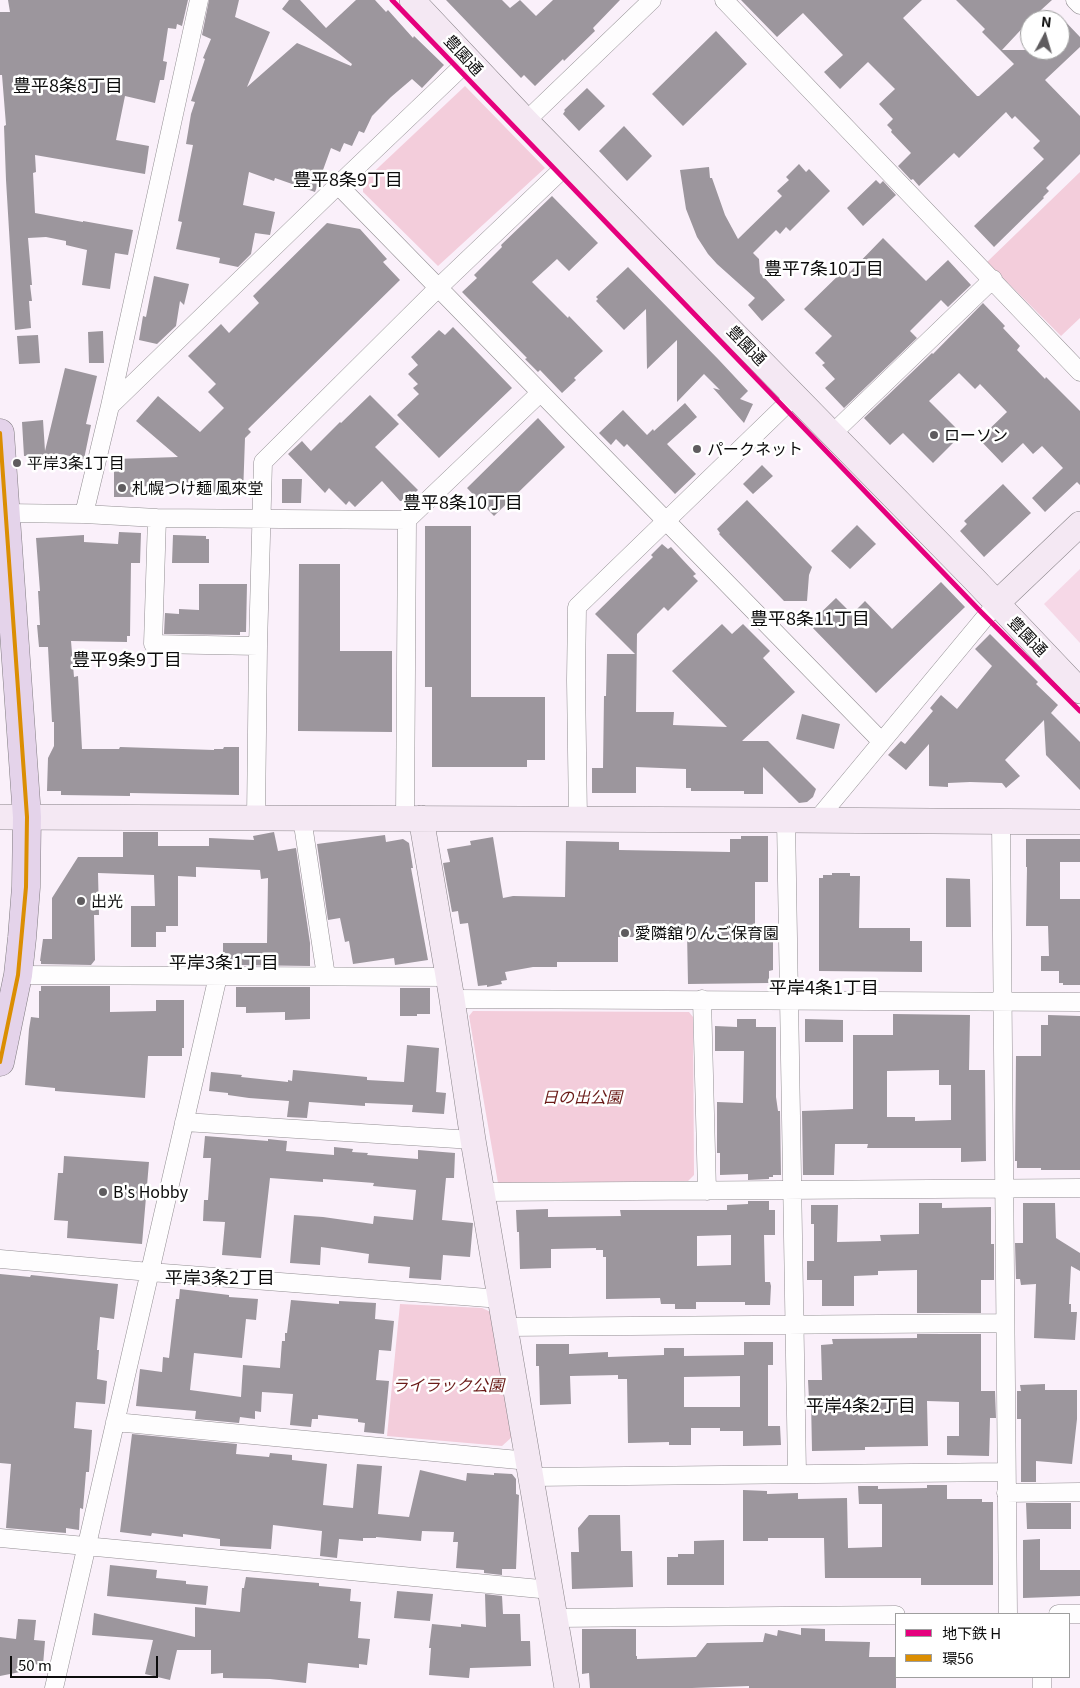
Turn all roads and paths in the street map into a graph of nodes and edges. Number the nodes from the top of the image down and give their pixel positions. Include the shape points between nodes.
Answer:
1 (199, 0) edge
2 (412, 0) edge
3 (652, 0) edge
4 (724, 0) edge
5 (1075, 0) edge
6 (1080, 5) edge
7 (469, 60) junction
8 (526, 121) junction
9 (569, 163) junction
10 (338, 185) junction
11 (993, 279) junction
12 (438, 288) junction
13 (1080, 372) edge
14 (540, 393) junction
15 (796, 395) junction
16 (110, 406) junction
17 (0, 433) edge
18 (833, 433) junction
19 (5, 513) junction
20 (84, 514) junction
21 (157, 518) junction
22 (261, 518) junction
23 (407, 520) junction
24 (667, 522) junction
25 (1080, 524) edge
26 (997, 603) junction
27 (6, 620) edge
28 (258, 646) junction
29 (1080, 691) edge
30 (881, 741) junction
31 (13, 817) edge
32 (256, 817) junction
33 (302, 818) junction
34 (413, 818) junction
35 (578, 819) junction
36 (786, 820) junction
37 (816, 821) junction
38 (1001, 822) junction
39 (1080, 822) edge
40 (18, 975) junction
41 (218, 976) junction
42 (326, 976) junction
43 (450, 988) junction
44 (702, 1000) junction
45 (789, 1001) junction
46 (1003, 1001) junction
47 (1080, 1002) edge
48 (1, 1054) edge
49 (184, 1122) junction
50 (473, 1140) junction
51 (1080, 1188) edge
52 (1005, 1189) junction
53 (792, 1190) junction
54 (707, 1191) junction
55 (483, 1192) junction
56 (0, 1259) edge
57 (150, 1272) junction
58 (501, 1299) junction
59 (1004, 1322) junction
60 (794, 1325) junction
61 (506, 1327) junction
62 (115, 1422) junction
63 (530, 1469) junction
64 (1006, 1472) junction
65 (797, 1473) junction
66 (1080, 1492) edge
67 (1006, 1493) junction
68 (0, 1538) edge
69 (86, 1547) junction
70 (550, 1590) junction
71 (1008, 1613) edge
72 (895, 1615) edge
73 (556, 1618) junction
74 (54, 1688) edge
75 (567, 1688) edge

1 - 16 street
2 - 7 street, 豊園通
3 - 8 street
4 - 11 street
5 - 6 street
7 - 8 street, 豊園通
7 - 10 street
8 - 9 street, 豊園通
9 - 12 street
9 - 15 street, 豊園通
10 - 12 street
10 - 16 street
11 - 13 street
11 - 18 street
12 - 14 street
12 - 22 street via 263,462
14 - 23 street
14 - 24 street
15 - 18 street, 豊園通
15 - 24 street
16 - 20 street
17 - 19 highway
18 - 26 street, 豊園通
19 - 20 street
19 - 27 highway
20 - 21 street
21 - 22 street
21 - 28 street via 153,644
22 - 23 street
22 - 28 street
23 - 34 street
24 - 30 street
24 - 35 street via 577,608
25 - 26 street
26 - 29 street, 豊園通
26 - 30 street
27 - 31 highway
28 - 32 street
30 - 37 street
31 - 32 street
31 - 40 highway via 26,887
32 - 33 street
33 - 34 street
33 - 42 street
34 - 35 street
34 - 43 street
35 - 36 street
36 - 37 street
36 - 45 street
37 - 38 street
38 - 39 street
38 - 46 street
40 - 41 street
40 - 48 highway
41 - 42 street
41 - 49 street
42 - 43 street
43 - 44 street
43 - 50 street
44 - 45 street
44 - 54 street
45 - 46 street
45 - 53 street
46 - 47 street
46 - 52 street
49 - 50 street
49 - 57 street
50 - 55 street
51 - 52 street
52 - 53 street
52 - 59 street
53 - 54 street
53 - 60 street
54 - 55 street
55 - 58 street
56 - 57 street
57 - 58 street
57 - 62 street
58 - 61 street
59 - 60 street
59 - 64 street
60 - 61 street
60 - 65 street
61 - 63 street
62 - 63 street
62 - 69 street
63 - 65 street
63 - 70 street
64 - 65 street
64 - 67 street
66 - 67 street
67 - 71 street
68 - 69 street
69 - 70 street
69 - 74 street
70 - 73 street
72 - 73 street
73 - 75 street

